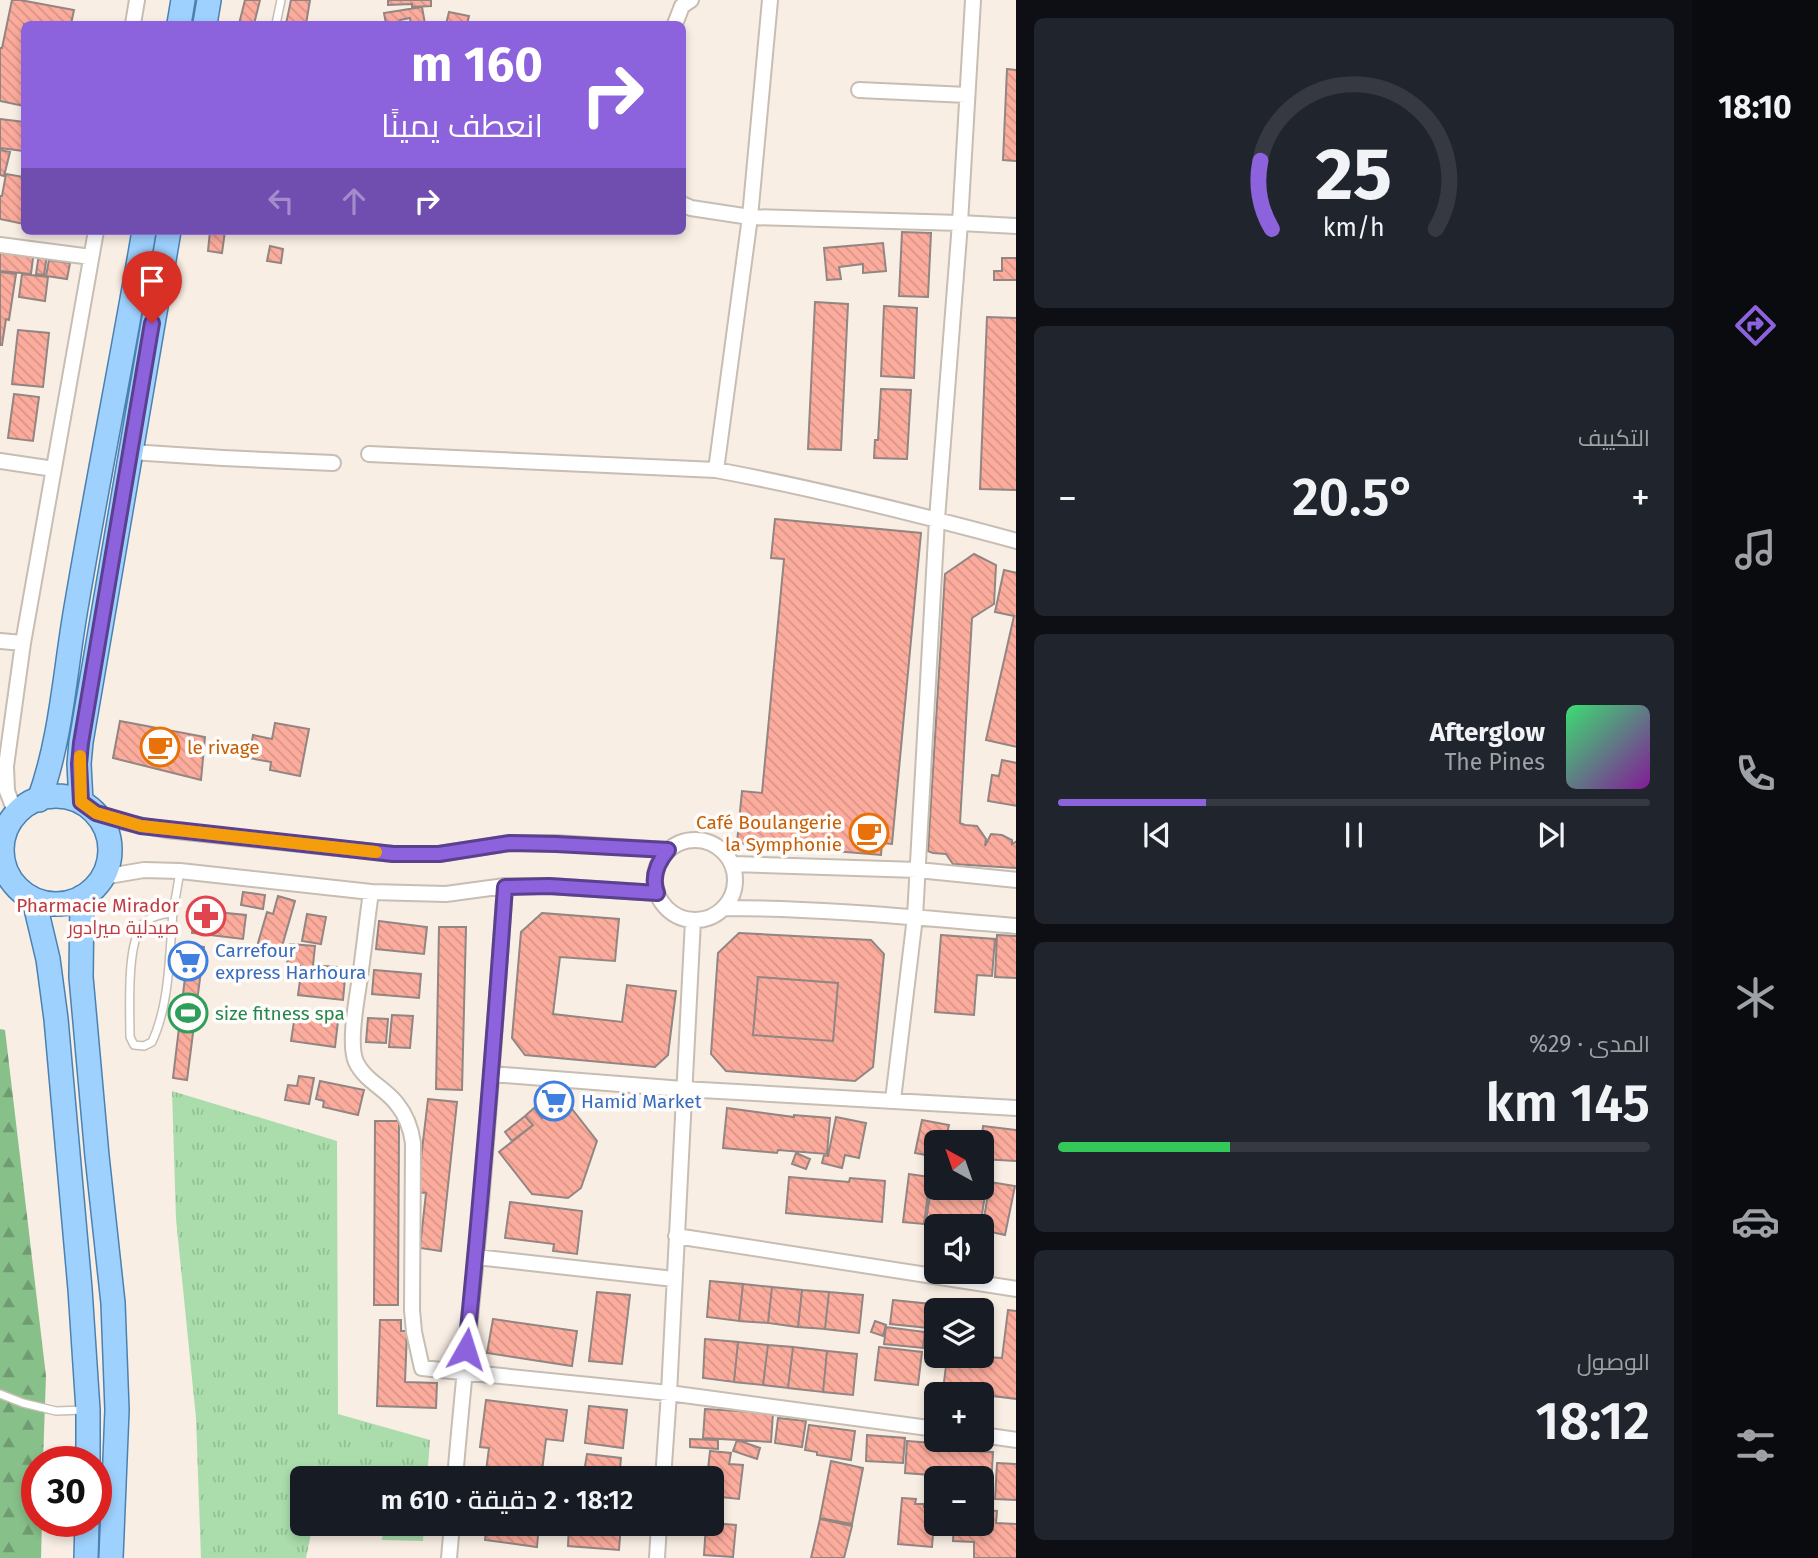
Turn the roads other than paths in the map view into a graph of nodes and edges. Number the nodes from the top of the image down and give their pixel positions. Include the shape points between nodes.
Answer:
1 (138, 0) edge
2 (183, 0) edge
3 (209, 0) edge
4 (281, 0) edge
5 (691, 0) edge
6 (770, 0) edge
7 (973, 0) edge
8 (134, 21) edge
9 (180, 21) edge
10 (206, 21) edge
11 (277, 21) edge
12 (676, 21) edge
13 (859, 90) dead end
14 (967, 95) junction
15 (686, 206) edge
16 (750, 217) junction
17 (960, 223) junction
18 (1016, 226) edge
19 (95, 235) edge
20 (143, 235) edge
21 (168, 235) edge
22 (0, 244) edge
23 (91, 257) junction
24 (131, 452) junction
25 (369, 454) dead end
26 (0, 461) edge
27 (332, 463) dead end
28 (54, 469) junction
29 (716, 470) junction
30 (937, 519) junction
31 (1016, 541) edge
32 (0, 641) edge
33 (23, 643) junction
34 (38, 800) junction
35 (88, 808) junction
36 (8, 823) edge
37 (668, 850) junction
38 (732, 864) junction
39 (918, 870) junction
40 (180, 871) junction
41 (103, 877) junction
42 (5, 878) edge
43 (1016, 880) edge
44 (505, 887) junction
45 (371, 892) junction
46 (657, 893) junction
47 (82, 897) junction
48 (34, 900) junction
49 (723, 908) junction
50 (173, 913) junction
51 (915, 917) junction
52 (693, 920) junction
53 (1016, 926) edge
54 (492, 1074) junction
55 (684, 1088) junction
56 (892, 1100) junction
57 (1016, 1108) edge
58 (676, 1236) junction
59 (476, 1257) junction
60 (674, 1279) junction
61 (1016, 1289) edge
62 (463, 1372) junction
63 (668, 1393) junction
64 (0, 1394) edge
65 (88, 1410) junction
66 (924, 1427) edge
67 (994, 1437) edge
68 (1016, 1440) edge
69 (88, 1446) edge
70 (456, 1466) edge
71 (664, 1466) edge
72 (451, 1536) edge
73 (658, 1536) edge
74 (87, 1537) edge
75 (86, 1558) edge
76 (111, 1558) edge
77 (449, 1558) edge
78 (657, 1558) edge

1 - 8 street
2 - 9 main road
3 - 10 main road
4 - 11 lane
5 - 12 street via 682,6
6 - 16 street
7 - 14 street
13 - 14 street
14 - 17 street
15 - 16 street
16 - 17 street
16 - 29 street
17 - 18 street
17 - 30 street
19 - 23 street
20 - 34 main road via 55,746
21 - 24 main road
22 - 23 street
23 - 28 street
24 - 27 street
24 - 35 main road via 81,743 79,774
25 - 29 street
26 - 28 street
28 - 33 street
29 - 30 street
30 - 31 street
30 - 39 street
32 - 33 street
33 - 36 street via 6,766
34 - 35 main road via 67,797
34 - 36 main road
35 - 37 street via 118,821 166,830 393,854 439,854 510,843
35 - 41 main road via 104,824 108,837 110,851
36 - 42 main road via 2,853
37 - 38 street via 678,843 704,840 725,853
37 - 46 street via 655,874
38 - 39 street
38 - 49 street via 732,895
39 - 43 street
39 - 51 street
40 - 41 street via 144,870
40 - 45 street
40 - 50 lane
41 - 47 main road
42 - 48 main road
44 - 45 street via 446,894
44 - 46 street
44 - 54 street
45 - 62 street via 355,1014 355,1060 374,1085 397,1102 410,1125 412,1310 422,1368
46 - 52 street via 668,911
47 - 48 main road via 59,904
47 - 76 main road via 81,977 113,1303 117,1409
48 - 65 main road via 56,1019
49 - 51 street
49 - 52 street via 710,918
50 - 50 lane via 150,918 134,939 130,1037 134,1045 152,1042 158,1030
51 - 53 street
51 - 56 street
52 - 55 street
54 - 55 street
54 - 59 street
55 - 56 street
55 - 58 street
56 - 57 street
58 - 60 street
58 - 61 street
59 - 60 street
59 - 62 street
60 - 63 street
62 - 63 street
62 - 70 street
63 - 66 street
63 - 71 street
64 - 65 lane via 57,1411
65 - 69 main road
67 - 68 street
72 - 77 street
73 - 78 street
74 - 75 main road

